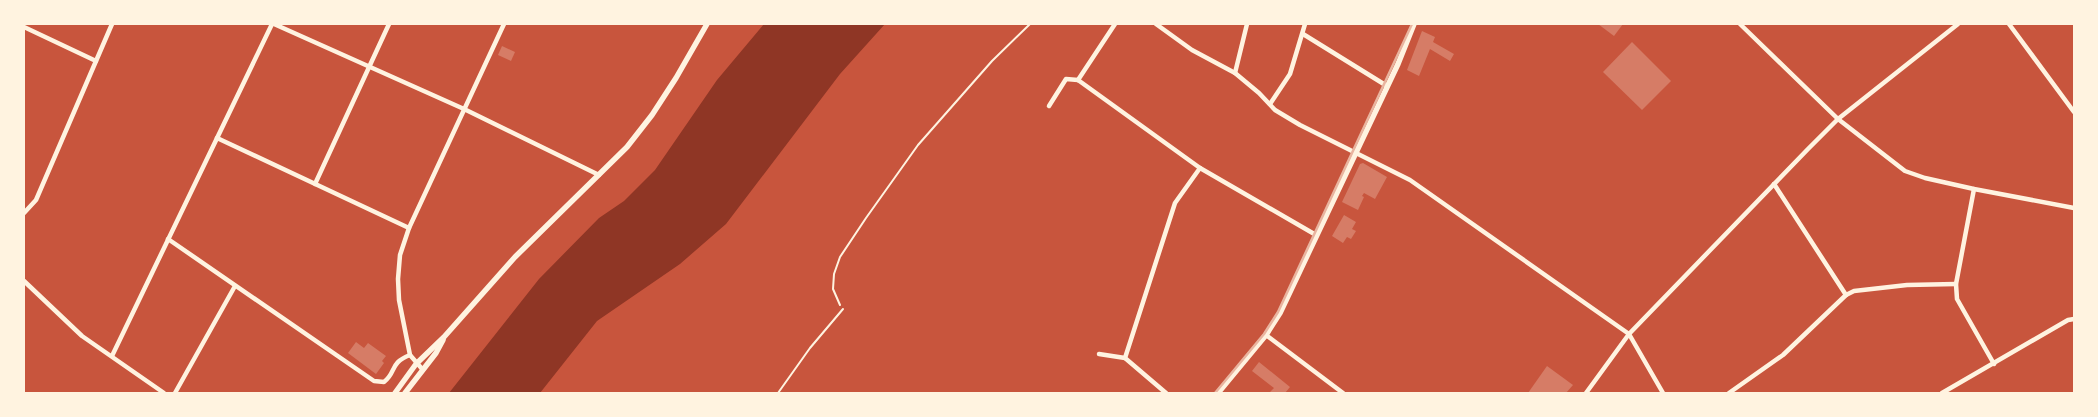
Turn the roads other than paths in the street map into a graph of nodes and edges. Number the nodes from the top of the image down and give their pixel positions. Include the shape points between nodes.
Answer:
1 (112, 24) edge
2 (273, 24) edge
3 (389, 24) edge
4 (504, 24) edge
5 (708, 24) edge
6 (1115, 24) edge
7 (1156, 24) edge
8 (1247, 24) edge
9 (1305, 24) edge
10 (1414, 24) edge
11 (1740, 24) edge
12 (1958, 24) edge
13 (2009, 24) edge
14 (24, 27) edge
15 (1303, 34) junction
16 (96, 61) junction
17 (369, 67) junction
18 (1235, 73) junction
19 (1078, 80) junction
20 (1387, 86) junction
21 (1270, 104) junction
22 (1049, 106) dead end
23 (464, 109) junction
24 (2074, 112) edge
25 (1838, 119) junction
26 (217, 138) junction
27 (1356, 152) junction
28 (1200, 168) junction
29 (599, 175) junction
30 (315, 184) junction
31 (1774, 184) junction
32 (1974, 189) junction
33 (2074, 208) edge
34 (24, 213) edge
35 (409, 228) junction
36 (1316, 235) junction
37 (168, 239) junction
38 (24, 281) edge
39 (1956, 284) junction
40 (235, 286) junction
41 (1846, 295) junction
42 (843, 309) road end
43 (2074, 319) edge
44 (1629, 334) junction
45 (1266, 335) junction
46 (444, 338) junction
47 (1099, 354) dead end
48 (410, 355) junction
49 (112, 356) junction
50 (1125, 358) junction
51 (416, 364) junction
52 (1994, 364) junction
53 (423, 370) junction
54 (164, 393) edge
55 (175, 393) edge
56 (395, 393) edge
57 (405, 393) edge
58 (778, 393) edge
59 (1166, 393) edge
60 (1218, 393) edge
61 (1344, 393) edge
62 (1586, 393) edge
63 (1663, 393) edge
64 (1729, 393) edge
65 (1942, 393) edge

1 - 16 street
2 - 17 street
2 - 26 street
3 - 17 street
4 - 23 street
5 - 29 main road via 652,115
6 - 19 street
7 - 18 street via 1192,50
8 - 18 street
9 - 15 street
10 - 20 main road
11 - 25 street
12 - 25 street
13 - 24 street
14 - 16 street
15 - 20 street
15 - 21 street via 1290,74
16 - 34 street via 36,200
17 - 23 street
17 - 30 street
18 - 21 street
19 - 22 street via 1066,79
19 - 28 street
20 - 27 main road
21 - 27 street via 1300,125
23 - 29 street
23 - 35 street
25 - 31 street
25 - 32 street via 1905,171
26 - 30 street
26 - 37 street
27 - 36 main road
27 - 44 street via 1410,180
28 - 36 street
28 - 50 street via 1175,203
29 - 46 main road via 515,257
30 - 35 street
31 - 41 street
31 - 44 street
32 - 33 street
32 - 39 street
35 - 48 street via 400,255 398,279
36 - 45 main road via 1280,313
37 - 40 street
37 - 49 street
38 - 49 street via 71,328
39 - 41 street via 1907,285 1854,291
39 - 52 street via 1957,299
40 - 48 street via 374,381 384,382 394,364
40 - 55 street
41 - 64 street via 1783,355
42 - 58 lane
43 - 52 street
44 - 62 street
44 - 63 street
45 - 60 main road
45 - 61 street
46 - 51 main road
46 - 53 main road
47 - 50 street
48 - 51 street
49 - 54 street
50 - 59 street
51 - 53 street
51 - 56 main road
52 - 65 street
53 - 57 main road

